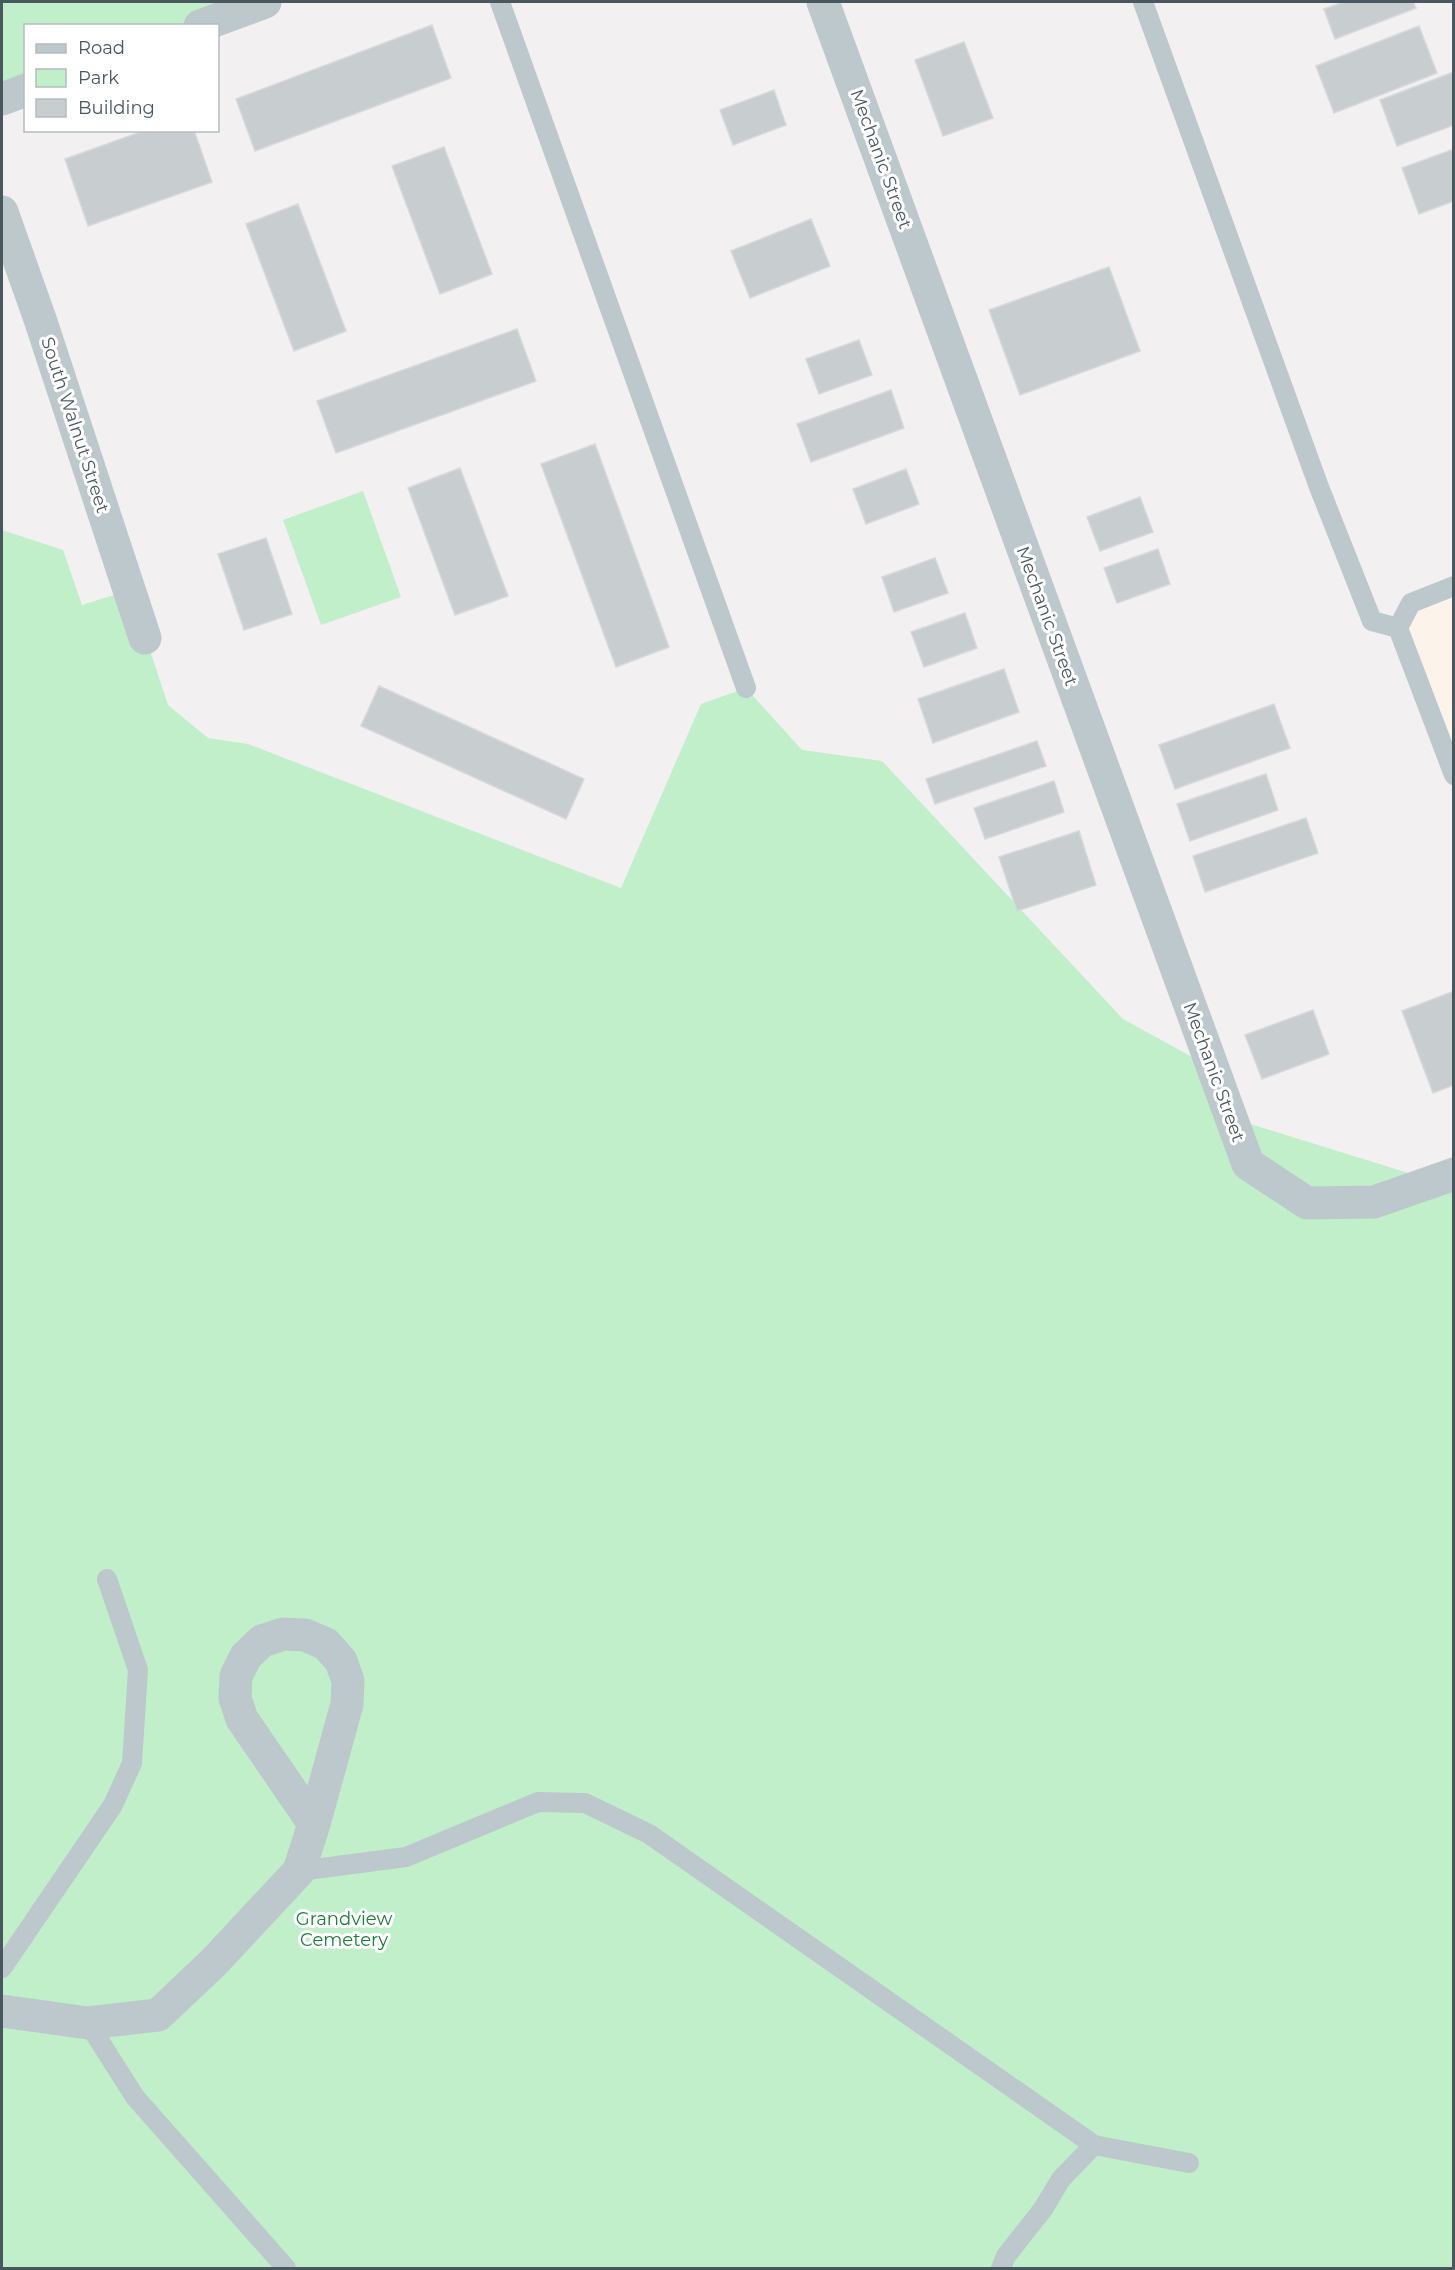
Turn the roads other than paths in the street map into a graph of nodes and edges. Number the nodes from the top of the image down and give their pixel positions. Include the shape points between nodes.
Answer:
1 (265, 2) edge
2 (500, 2) edge
3 (823, 2) edge
4 (1143, 2) edge
5 (205, 24) edge
6 (24, 91) edge
7 (2, 99) edge
8 (2, 213) edge
9 (1454, 586) edge
10 (1398, 628) junction
11 (145, 638) dead end
12 (746, 688) dead end
13 (1454, 775) edge
14 (1454, 1174) edge
15 (107, 1579) dead end
16 (314, 1824) junction
17 (299, 1871) junction
18 (2, 1968) edge
19 (2, 2011) edge
20 (88, 2023) junction
21 (1094, 2145) junction
22 (1189, 2163) dead end
23 (286, 2268) edge
24 (1001, 2268) edge

1 - 5 street
2 - 12 lane
3 - 14 street, Mechanic Street via 1248,1164 1306,1203 1374,1202
4 - 10 lane via 1319,487 1372,621
6 - 7 street
8 - 11 street, South Walnut Street
9 - 10 lane via 1411,603
10 - 13 lane
15 - 18 lane via 138,1670 132,1763 113,1805
16 - 16 street via 347,1704 348,1682 341,1661 326,1644 305,1635 283,1634 262,1641 246,1656 236,1676 235,1698 242,1719
16 - 17 street
17 - 20 street via 158,2015
17 - 21 lane via 406,1857 538,1802 585,1803 649,1834
19 - 20 street
20 - 23 lane via 135,2097
21 - 22 lane
21 - 24 lane via 1061,2179

